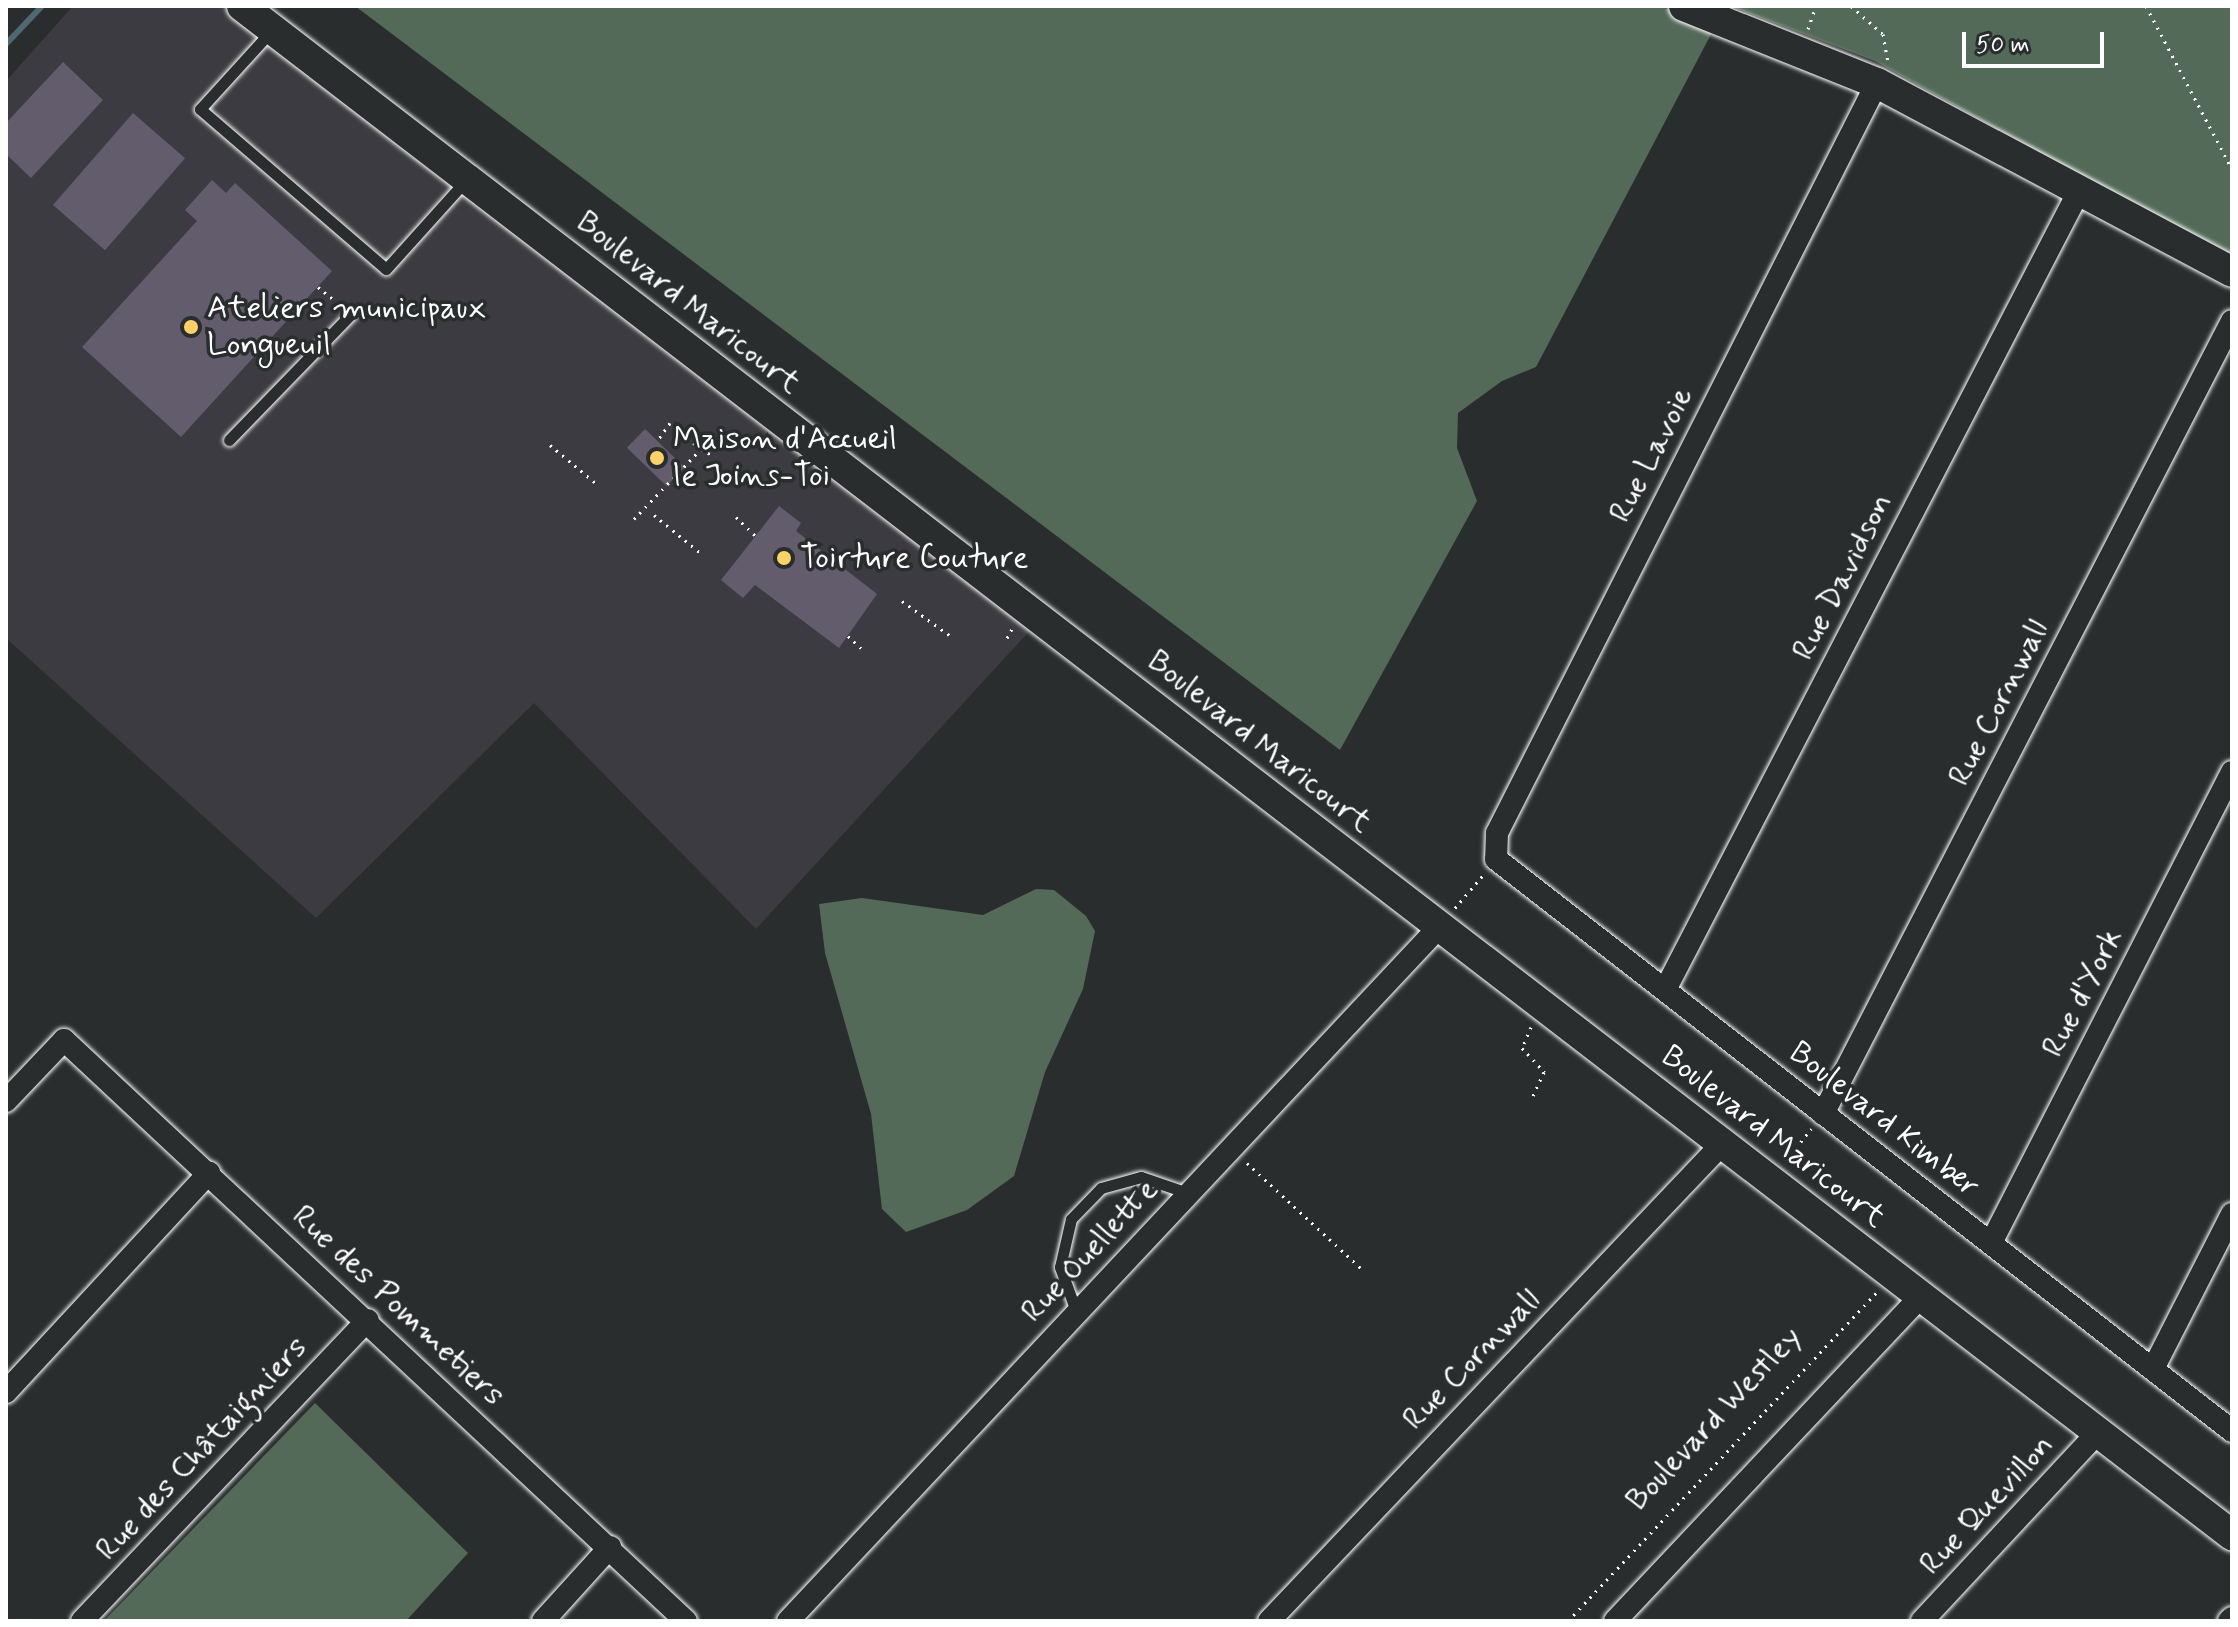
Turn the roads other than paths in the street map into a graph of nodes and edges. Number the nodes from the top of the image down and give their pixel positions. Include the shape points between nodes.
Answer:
1 (242, 6) edge
2 (1684, 6) edge
3 (272, 29) junction
4 (1877, 83) junction
5 (467, 179) junction
6 (2078, 193) junction
7 (2232, 272) edge
8 (351, 314) road end
9 (2232, 321) edge
10 (229, 440) dead end
11 (2232, 772) edge
12 (1492, 865) joint
13 (1440, 926) junction
14 (1665, 990) junction
15 (6, 1101) edge
16 (1819, 1120) junction
17 (1723, 1143) junction
18 (209, 1173) junction
19 (1188, 1193) junction
20 (2232, 1214) edge
21 (1991, 1243) junction
22 (1921, 1296) junction
23 (1076, 1311) junction
24 (368, 1320) junction
25 (2153, 1369) junction
26 (6, 1392) edge
27 (2232, 1431) edge
28 (2098, 1432) junction
29 (2232, 1535) edge
30 (610, 1547) junction
31 (82, 1621) edge
32 (543, 1621) edge
33 (686, 1621) edge
34 (788, 1621) edge
35 (1269, 1621) edge
36 (1615, 1621) edge
37 (1922, 1621) edge

1 - 3 street, Boulevard Maricourt
2 - 4 street
3 - 5 street, Boulevard Maricourt
3 - 5 lane via 200,109 386,269
4 - 6 street
4 - 12 street, Rue Lavoie via 1497,833
5 - 13 street, Boulevard Maricourt
6 - 7 street
6 - 14 street, Rue Davidson
8 - 10 lane
9 - 16 street, Rue Cornwall
11 - 21 street, Rue d'York
12 - 14 street, Boulevard Kimber
13 - 17 street, Boulevard Maricourt
13 - 19 street, Rue Ouellette
14 - 16 street, Boulevard Kimber
15 - 18 street, Rue des Pommetiers via 64,1040
16 - 21 street, Boulevard Kimber
17 - 22 street, Boulevard Maricourt
17 - 35 street, Rue Cornwall
18 - 24 street, Rue des Pommetiers
18 - 26 street
19 - 23 street, Rue Ouellette
19 - 23 lane via 1141,1177 1101,1188 1071,1219 1060,1267
20 - 25 street
21 - 25 street, Boulevard Kimber
22 - 28 street, Boulevard Maricourt
22 - 36 street, Boulevard Westley
23 - 34 street, Rue Ouellette
24 - 30 street, Rue des Pommetiers
24 - 31 street, Rue des Châtaigniers
25 - 27 street, Boulevard Kimber
28 - 29 street, Boulevard Maricourt
28 - 37 street, Rue Quevillon
30 - 32 street
30 - 33 street, Rue des Pommetiers

